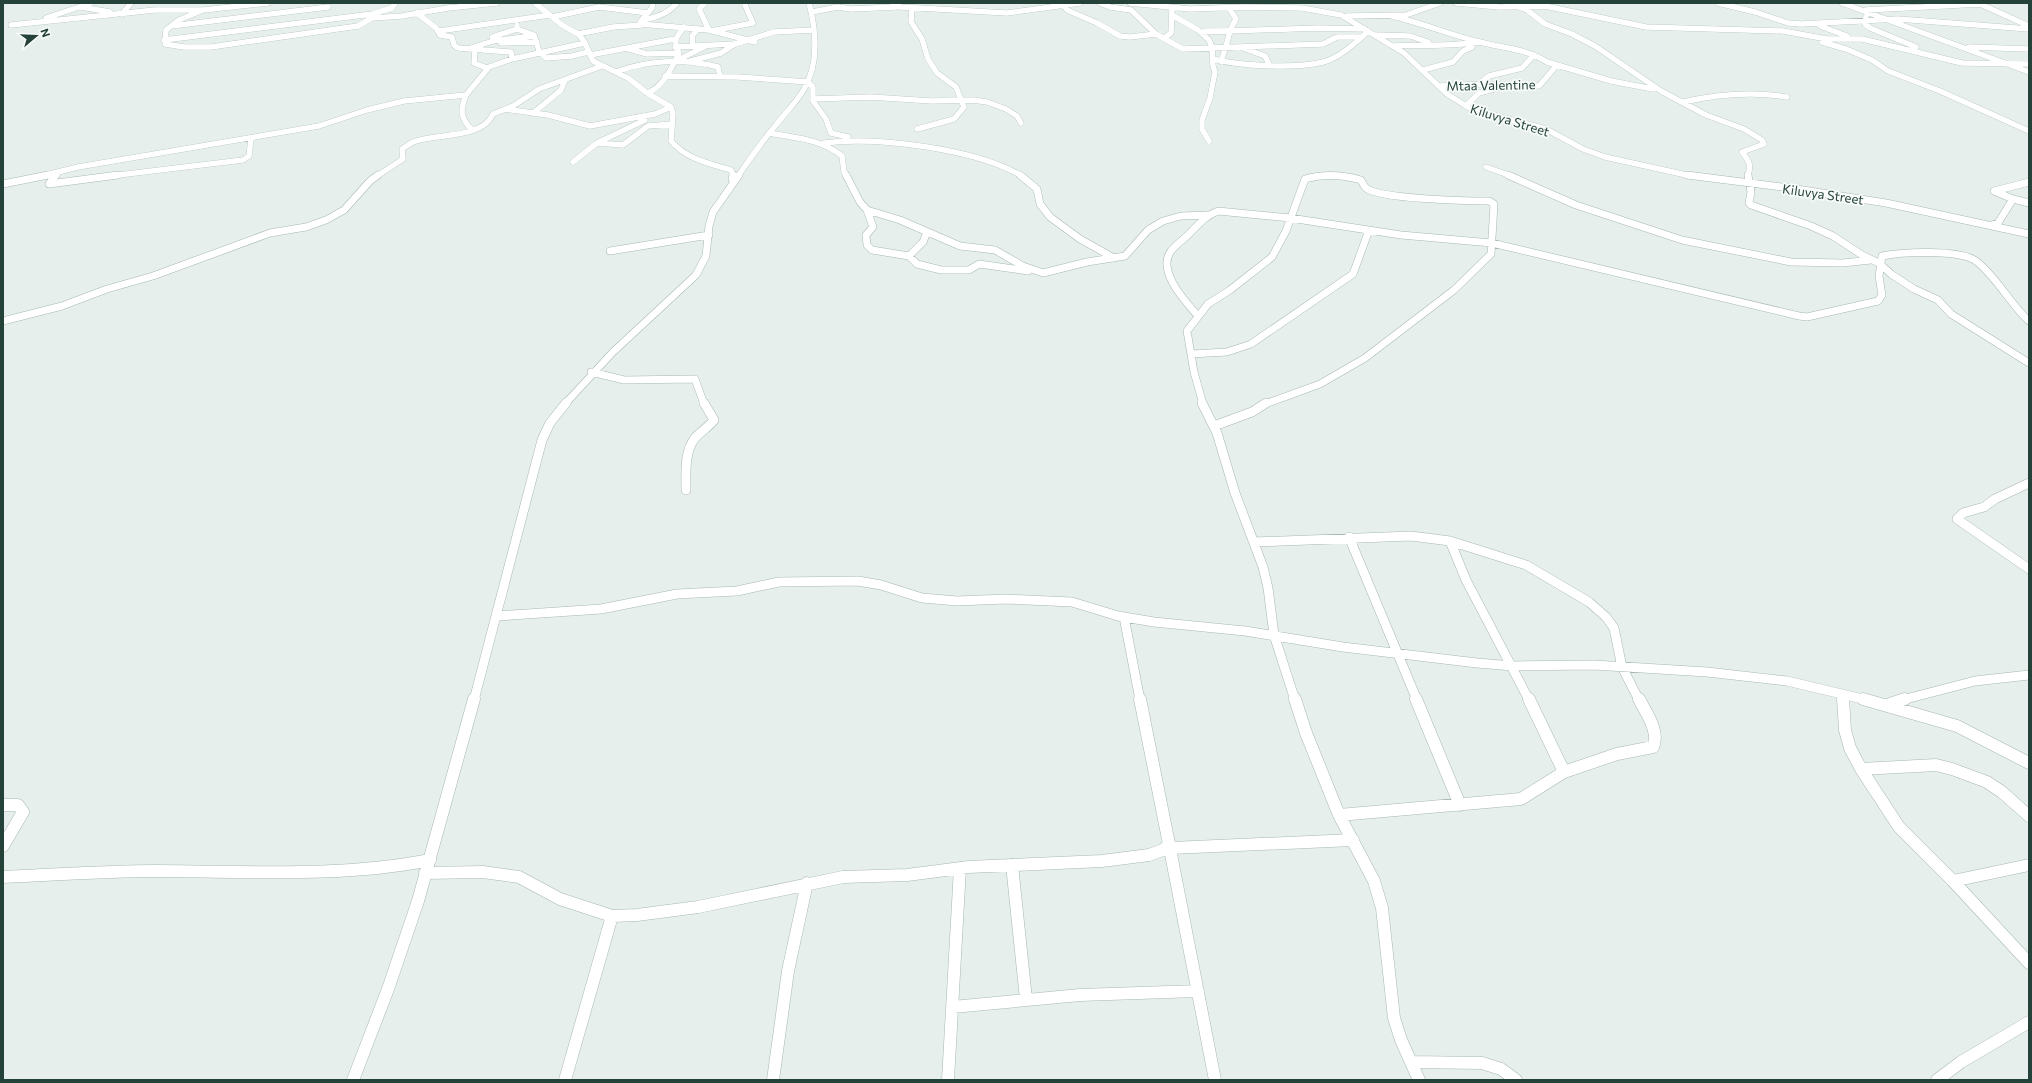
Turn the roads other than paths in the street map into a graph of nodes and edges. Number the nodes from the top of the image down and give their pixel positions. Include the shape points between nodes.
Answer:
1 (91, 3) edge
2 (130, 3) edge
3 (268, 3) edge
4 (395, 3) edge
5 (448, 3) edge
6 (497, 3) edge
7 (535, 3) edge
8 (654, 3) edge
9 (657, 3) edge
10 (677, 3) edge
11 (706, 3) edge
12 (746, 3) edge
13 (906, 3) edge
14 (1074, 3) edge
15 (1080, 3) edge
16 (1100, 3) edge
17 (1130, 3) edge
18 (1279, 3) edge
19 (1316, 3) edge
20 (1440, 3) edge
21 (1456, 3) edge
22 (1506, 3) edge
23 (1718, 3) edge
24 (1842, 3) edge
25 (1916, 3) edge
26 (1062, 4) edge
27 (1979, 4) edge
28 (254, 5) junction
29 (327, 5) edge
30 (475, 5) junction
31 (811, 5) edge
32 (894, 5) edge
33 (1222, 5) edge
34 (1243, 5) edge
35 (1310, 5) junction
36 (1126, 6) edge
37 (1518, 6) junction
38 (77, 7) junction
39 (1290, 7) junction
40 (1922, 7) junction
41 (912, 8) junction
42 (1173, 8) junction
43 (1229, 8) junction
44 (1302, 8) junction
45 (919, 9) junction
46 (203, 10) junction
47 (1863, 10) junction
48 (648, 12) junction
49 (1330, 12) junction
50 (417, 13) junction
51 (120, 14) junction
52 (1172, 15) junction
53 (253, 16) junction
54 (551, 16) junction
55 (1392, 16) junction
56 (340, 18) junction
57 (1354, 18) junction
58 (650, 19) junction
59 (1887, 19) junction
60 (517, 21) junction
61 (1865, 21) junction
62 (642, 22) junction
63 (186, 24) junction
64 (498, 24) junction
65 (11, 25) junction
66 (1815, 25) junction
67 (3, 26) edge
68 (170, 26) junction
69 (660, 26) junction
70 (684, 27) junction
71 (253, 28) junction
72 (2029, 28) edge
73 (698, 29) junction
74 (514, 30) junction
75 (709, 30) junction
76 (814, 30) junction
77 (1367, 30) junction
78 (439, 31) junction
79 (1228, 31) junction
80 (1200, 32) junction
81 (578, 34) junction
82 (1156, 34) junction
83 (1798, 34) junction
84 (1375, 35) junction
85 (164, 37) junction
86 (1207, 37) junction
87 (1362, 37) junction
88 (1164, 38) junction
89 (536, 39) junction
90 (675, 39) junction
91 (1852, 39) junction
92 (746, 40) junction
93 (252, 41) junction
94 (493, 41) junction
95 (755, 42) dead end
96 (481, 43) junction
97 (585, 43) junction
98 (1223, 43) junction
99 (1477, 43) junction
100 (735, 44) junction
101 (1431, 44) junction
102 (710, 45) junction
103 (693, 46) junction
104 (1392, 46) junction
105 (675, 47) junction
106 (1237, 47) junction
107 (473, 48) junction
108 (1212, 48) junction
109 (1963, 48) junction
110 (629, 49) junction
111 (2029, 49) edge
112 (589, 53) junction
113 (679, 53) junction
114 (717, 53) junction
115 (541, 54) junction
116 (1534, 55) junction
117 (1940, 57) junction
118 (512, 59) junction
119 (1213, 59) junction
120 (675, 62) junction
121 (688, 62) junction
122 (1222, 62) junction
123 (1269, 64) junction
124 (2029, 64) edge
125 (1557, 65) junction
126 (2010, 65) junction
127 (602, 66) junction
128 (487, 68) junction
129 (1423, 70) junction
130 (616, 72) junction
131 (2029, 72) edge
132 (665, 76) junction
133 (720, 76) junction
134 (565, 80) junction
135 (809, 83) junction
136 (1484, 84) junction
137 (1509, 85) junction
138 (1439, 86) junction
139 (1661, 91) junction
140 (647, 93) junction
141 (466, 95) junction
142 (1786, 98) dead end
143 (813, 99) junction
144 (962, 99) junction
145 (1683, 102) junction
146 (1466, 106) junction
147 (670, 107) junction
148 (505, 109) junction
149 (533, 113) junction
150 (655, 114) junction
151 (1021, 123) dead end
152 (673, 124) junction
153 (917, 129) dead end
154 (472, 130) junction
155 (2029, 131) edge
156 (769, 133) junction
157 (251, 138) junction
158 (859, 139) junction
159 (1209, 141) dead end
160 (597, 143) junction
161 (824, 143) junction
162 (573, 162) dead end
163 (1486, 167) dead end
164 (57, 174) junction
165 (735, 181) junction
166 (1749, 182) junction
167 (2029, 182) edge
168 (3, 184) edge
169 (2013, 199) junction
170 (2029, 203) edge
171 (867, 210) junction
172 (1208, 214) junction
173 (1290, 218) junction
174 (1991, 225) junction
175 (1368, 230) junction
176 (927, 232) junction
177 (2029, 234) edge
178 (708, 235) junction
179 (1492, 243) junction
180 (610, 251) dead end
181 (909, 256) junction
182 (1114, 258) junction
183 (1876, 261) junction
184 (1037, 272) junction
185 (1198, 316) junction
186 (3, 321) edge
187 (2029, 321) edge
188 (1191, 354) junction
189 (2029, 363) edge
190 (591, 372) junction
191 (1214, 426) junction
192 (2029, 483) edge
193 (686, 490) dead end
194 (1349, 537) junction
195 (1450, 541) junction
196 (1254, 542) junction
197 (2029, 569) edge
198 (497, 616) junction
199 (1124, 617) junction
200 (1274, 635) junction
201 (1398, 654) junction
202 (1513, 666) junction
203 (1622, 667) junction
204 (2029, 675) edge
205 (1842, 695) junction
206 (1886, 705) junction
207 (2029, 763) edge
208 (1861, 769) junction
209 (1564, 772) junction
210 (3, 805) edge
211 (1460, 805) junction
212 (1339, 815) junction
213 (2029, 816) edge
214 (1353, 840) junction
215 (3, 846) edge
216 (1170, 846) junction
217 (430, 860) junction
218 (1012, 865) junction
219 (2029, 865) edge
220 (960, 868) junction
221 (425, 874) junction
222 (3, 877) edge
223 (1953, 881) junction
224 (807, 883) junction
225 (612, 916) junction
226 (2029, 963) edge
227 (1198, 991) junction
228 (1026, 999) junction
229 (952, 1007) junction
230 (2029, 1022) edge
231 (1411, 1062) junction
232 (353, 1080) edge
233 (565, 1080) edge
234 (772, 1080) edge
235 (948, 1080) edge
236 (1215, 1080) edge
237 (1419, 1080) edge
238 (1516, 1080) edge
239 (1937, 1080) edge

1 - 38 street
2 - 51 street
3 - 28 street
4 - 56 street via 392,8 375,13
5 - 30 street
6 - 30 street
7 - 54 street
8 - 9 street
8 - 48 street
10 - 58 street via 671,10
11 - 75 street via 699,9
12 - 75 street via 753,23
13 - 45 street
14 - 15 street
14 - 26 street
16 - 36 street via 1110,7
17 - 42 street, Kiluvya Street
18 - 39 street
19 - 35 street
20 - 55 street via 1410,14
21 - 37 street
22 - 37 street
23 - 66 street via 1790,23
24 - 47 street
25 - 40 street
26 - 45 street via 1006,13
26 - 82 street via 1070,11 1120,36
27 - 40 street
27 - 72 street via 1989,10 2019,19
28 - 46 street
28 - 53 street
29 - 53 street
29 - 56 street via 327,14
30 - 50 street
31 - 32 street via 851,9
31 - 76 street
32 - 41 street
33 - 34 street
33 - 42 street, Kiluvya Street
33 - 43 street, Kiluvya Street
34 - 39 street, Kiluvya Street
34 - 43 street, Kiluvya Street
35 - 44 street
35 - 49 street
36 - 82 street
37 - 83 street via 1565,9 1646,27 1742,29
37 - 139 street via 1545,24 1602,49
38 - 51 street
38 - 65 street via 50,17
39 - 44 street, Kiluvya Street
40 - 47 street
41 - 45 street
41 - 144 street via 911,22 922,39 928,59 937,73 956,87
42 - 52 street
43 - 79 street via 1236,19
44 - 49 street, Kiluvya Street
46 - 51 street via 164,9
46 - 68 street
47 - 59 street
47 - 61 street
48 - 54 street via 599,7
48 - 62 street
49 - 57 street, Kiluvya Street
50 - 78 street
50 - 93 street via 372,18 358,26
51 - 65 street
52 - 80 street
52 - 88 street via 1171,33
53 - 63 street
53 - 71 street
54 - 60 street
54 - 81 street
55 - 57 street
55 - 99 street
56 - 71 street
57 - 77 street, Kiluvya Street
58 - 62 street
58 - 69 street
59 - 61 street
59 - 72 street
59 - 109 street
60 - 64 street
60 - 74 street
61 - 66 street
61 - 117 street via 1866,26 1870,28
62 - 69 street
62 - 81 street
63 - 68 street
63 - 85 street
64 - 74 street
64 - 78 street
65 - 67 street
66 - 91 street
68 - 85 street
69 - 70 street
70 - 73 street
70 - 90 street
71 - 85 street
71 - 93 street
73 - 75 street
73 - 103 street via 692,36
74 - 89 street
74 - 94 street via 493,36
75 - 92 street
75 - 102 street
76 - 92 street via 774,32
76 - 135 street via 816,55
77 - 79 street
77 - 84 street, Kiluvya Street
77 - 87 street
78 - 107 street via 442,36 452,37 454,45 458,48
79 - 80 street
79 - 98 street
80 - 86 street
81 - 97 street
82 - 88 street
83 - 91 street via 1827,39
83 - 155 street via 1872,60 1888,71
84 - 101 street via 1410,36
84 - 104 street, Kiluvya Street
85 - 93 street via 166,44 190,47 211,47
86 - 98 street
86 - 108 street
87 - 106 street via 1337,37 1323,44
87 - 123 street via 1325,62 1308,65
88 - 108 street via 1181,48
89 - 94 street via 521,36
89 - 96 street via 517,44
89 - 115 street
90 - 105 street
90 - 110 street
91 - 117 street
92 - 95 street
92 - 100 street
94 - 96 street
96 - 107 street
97 - 112 street
97 - 115 street
98 - 106 street
98 - 108 street
98 - 122 street
99 - 101 street via 1448,46
99 - 116 street
99 - 129 street via 1463,51 1453,62
100 - 102 street
100 - 114 street
101 - 104 street
102 - 103 street
102 - 114 street
102 - 120 street
103 - 105 street
104 - 129 street, Kiluvya Street
105 - 113 street
106 - 123 street via 1265,56
107 - 118 street via 511,52
107 - 128 street via 474,63
108 - 119 street
109 - 111 street
109 - 126 street
110 - 112 street
110 - 113 street via 637,53
112 - 115 street via 548,58
112 - 127 street via 593,61
113 - 120 street
114 - 121 street via 711,57
115 - 118 street
116 - 125 street
116 - 136 street via 1522,68 1489,76 1484,80
117 - 126 street via 1962,63
118 - 128 street
119 - 122 street
119 - 159 street via 1212,69 1215,72 1202,120 1202,129
120 - 121 street
120 - 130 street via 637,64
120 - 132 street
121 - 133 street via 718,67
122 - 123 street
124 - 126 street
125 - 137 street, Mtaa Valentine via 1541,85
125 - 139 street via 1611,81
126 - 131 street
127 - 130 street
127 - 134 street
128 - 141 street
129 - 138 street, Kiluvya Street
130 - 140 street
132 - 133 street
132 - 140 street via 658,88
133 - 135 street
134 - 148 street via 539,89
134 - 149 street via 561,90
135 - 143 street via 813,87
135 - 156 street
136 - 137 street, Mtaa Valentine
136 - 138 street, Mtaa Valentine
137 - 146 street via 1479,93
138 - 146 street, Kiluvya Street
139 - 145 street
140 - 147 street
141 - 154 street via 460,113
141 - 157 street via 404,101 319,126
142 - 145 street via 1758,94 1727,94
143 - 144 street
143 - 158 street via 826,119 831,133
144 - 151 street via 980,100 997,105 1013,113
144 - 153 street via 963,110 954,118
145 - 166 street via 1706,115 1744,129 1765,142 1762,146 1742,152 1750,161
146 - 166 street, Kiluvya Street via 1546,129 1583,149 1622,162 1698,178
147 - 150 street
147 - 152 street via 674,114
148 - 149 street
148 - 154 street via 493,114 488,123
149 - 150 street via 564,118 590,126
150 - 160 street
152 - 160 street via 648,126 624,145
152 - 165 street via 671,141 677,148 705,163 731,170 731,178
154 - 186 street via 418,141 406,146 402,149 403,159 370,180 341,213 326,220 306,227 270,233 154,276 62,306
156 - 161 street
156 - 165 street
157 - 164 street via 78,167
157 - 164 street via 249,156 243,160 49,184
158 - 161 street
158 - 182 street via 943,151 1021,175 1039,191 1041,208 1055,221 1078,238
160 - 162 street
161 - 171 street via 842,156 844,172
163 - 183 street via 1576,205 1682,240 1791,262
164 - 168 street
165 - 178 street via 713,212 708,225
166 - 174 street, Kiluvya Street via 1758,186 1854,198
166 - 183 street via 1751,206 1822,230
167 - 169 street via 1994,191
169 - 170 street
169 - 174 street via 1998,223
171 - 176 street
171 - 181 street via 873,227 866,235 869,248
172 - 173 street via 1222,211
172 - 182 street via 1174,216 1148,230 1128,254
172 - 185 street via 1170,252 1166,260 1171,281
173 - 175 street
173 - 179 street via 1305,179 1355,178 1361,180 1366,188 1378,193 1492,202
173 - 185 street via 1286,231 1267,262 1208,304
174 - 177 street, Kiluvya Street
175 - 179 street
175 - 188 street via 1353,274 1251,344 1227,352
176 - 181 street via 923,242
176 - 184 street via 960,246 995,250
178 - 180 street
178 - 190 street via 706,258 691,281 628,335
179 - 183 street via 1807,317 1878,301 1882,295
179 - 191 street via 1491,254 1477,270 1365,358 1320,384 1269,402 1252,412
181 - 184 street via 917,264 941,270 969,270 978,264
182 - 184 street via 1049,272
183 - 187 street via 1882,256 1903,253 1973,259
183 - 189 street via 1891,274 1938,300 1956,317
185 - 188 street via 1187,331
188 - 191 street via 1202,403
190 - 193 street via 624,380 695,379 705,407 714,420 694,438 691,445 686,467
190 - 198 street via 549,423 542,440
191 - 196 street
192 - 197 street via 1994,499 1984,507 1963,513 1957,519
194 - 195 street via 1410,536
194 - 196 street
194 - 201 street
195 - 202 street via 1466,580
195 - 203 street via 1526,565 1589,602 1614,628
196 - 200 street via 1268,588
198 - 199 street via 601,609 677,594 720,593 779,582 809,581 868,582 922,598 938,600 1006,599 1072,602
198 - 217 street
199 - 200 street
199 - 216 street
200 - 201 street
200 - 212 street via 1306,733
201 - 202 street
201 - 211 street
202 - 203 street
202 - 209 street
203 - 205 street via 1743,676 1801,684
203 - 209 street via 1654,729 1655,742 1652,748 1617,754
204 - 206 street via 1973,682
205 - 206 street
205 - 208 street via 1845,730 1850,748
206 - 207 street via 1957,726
208 - 213 street via 1936,765 1952,769 1987,782
208 - 223 street via 1899,827
209 - 211 street via 1521,799
210 - 215 street via 18,805 23,812
211 - 212 street
212 - 214 street
214 - 216 street
214 - 231 street via 1379,894 1394,1018
216 - 218 street via 1149,855 1102,862
216 - 227 street
217 - 221 street
217 - 222 street via 399,866 321,872 168,871
218 - 220 street
218 - 228 street
219 - 223 street
220 - 224 street via 907,875 843,877
220 - 229 street
221 - 225 street via 483,872 519,877 560,899
221 - 232 street via 390,982
223 - 226 street
224 - 225 street via 698,907
224 - 234 street via 788,971
225 - 233 street
227 - 228 street
227 - 236 street
228 - 229 street
229 - 235 street
230 - 239 street via 1961,1062
231 - 237 street
231 - 238 street via 1482,1063 1501,1069

